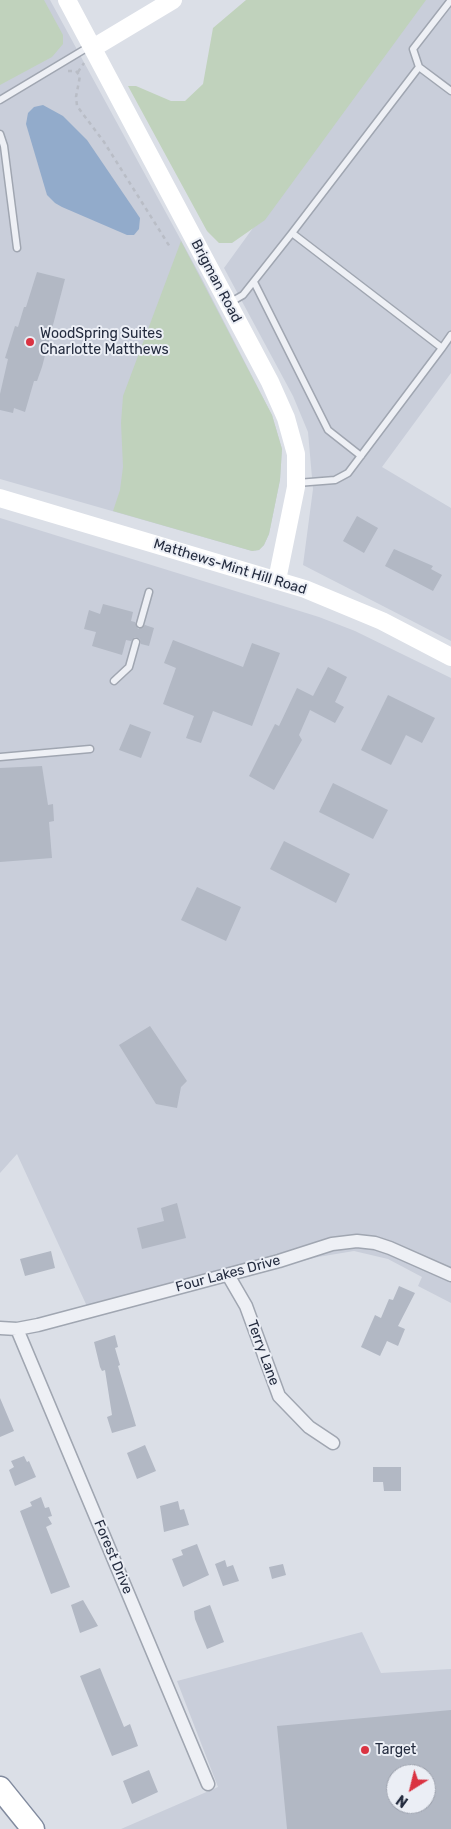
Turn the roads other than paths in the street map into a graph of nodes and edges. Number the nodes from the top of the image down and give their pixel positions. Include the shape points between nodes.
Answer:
1 (67, 0) edge
2 (173, 0) edge
3 (451, 0) edge
4 (92, 46) junction
5 (419, 66) junction
6 (451, 91) edge
7 (0, 100) edge
8 (0, 134) edge
9 (292, 233) junction
10 (17, 248) dead end
11 (254, 282) junction
12 (228, 303) junction
13 (451, 335) edge
14 (442, 348) junction
15 (361, 456) junction
16 (296, 483) junction
17 (0, 498) edge
18 (278, 580) junction
19 (148, 592) dead end
20 (140, 624) dead end
21 (136, 642) dead end
22 (451, 657) edge
23 (114, 681) dead end
24 (90, 749) dead end
25 (0, 757) edge
26 (228, 1275) junction
27 (451, 1275) edge
28 (0, 1328) edge
29 (17, 1330) junction
30 (332, 1443) dead end
31 (208, 1784) dead end
32 (0, 1788) edge
33 (33, 1829) edge

1 - 4 street, Brigman Road
2 - 4 street
3 - 5 lane via 413,50
4 - 7 lane
4 - 12 street, Brigman Road
5 - 6 lane
5 - 9 lane
8 - 10 lane
9 - 11 lane
9 - 14 lane
11 - 12 lane via 243,295
11 - 15 lane via 328,430
12 - 16 street, Brigman Road via 286,418 296,454
13 - 14 lane
14 - 15 lane
15 - 16 lane via 348,473 335,480
16 - 18 street, Brigman Road
17 - 18 street, Matthews-Mint Hill Road
18 - 22 street, Matthews-Mint Hill Road via 357,610
19 - 20 lane
21 - 23 lane via 129,667
24 - 25 lane
26 - 27 street, Four Lakes Drive via 332,1244 357,1241 390,1248
26 - 29 street, Four Lakes Drive
26 - 30 street, Terry Lane via 246,1306 280,1396 308,1427
28 - 29 street, Four Lakes Drive
29 - 31 street, Forest Drive
32 - 33 highway

